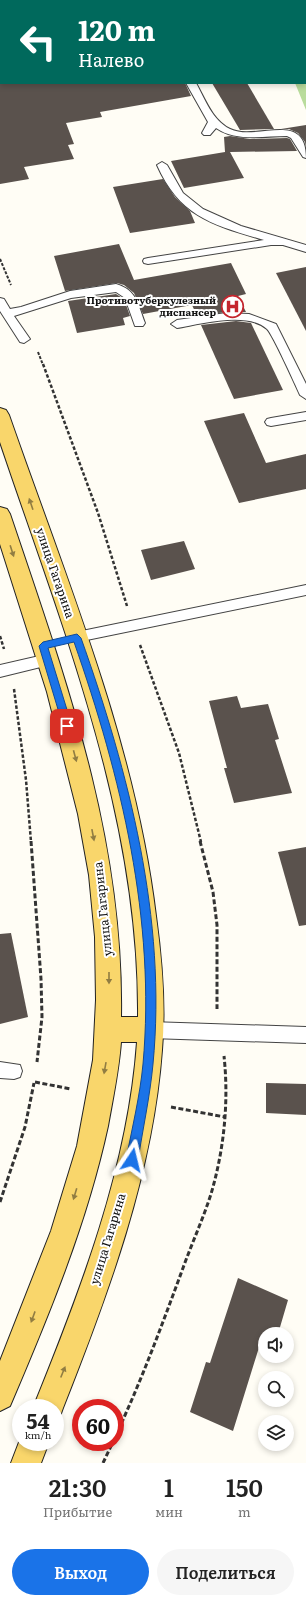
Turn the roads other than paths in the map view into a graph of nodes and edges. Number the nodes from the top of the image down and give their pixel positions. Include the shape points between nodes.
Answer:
1 (192, 84) edge
2 (213, 122) junction
3 (207, 133) dead end
4 (306, 155) edge
5 (162, 165) dead end
6 (283, 242) junction
7 (306, 248) edge
8 (148, 261) dead end
9 (0, 302) edge
10 (7, 313) junction
11 (139, 323) dead end
12 (177, 324) dead end
13 (24, 340) dead end
14 (306, 396) edge
15 (306, 416) edge
16 (271, 422) dead end
17 (1, 424) edge
18 (0, 514) edge
19 (306, 590) edge
20 (77, 638) junction
21 (46, 653) junction
22 (5, 670) edge
23 (108, 1029) junction
24 (150, 1030) junction
25 (306, 1035) edge
26 (0, 1396) edge
27 (52, 1399) edge
28 (31, 1451) edge
29 (26, 1463) edge

1 - 2 lane
2 - 3 lane
2 - 4 lane via 228,132 239,134 295,136
5 - 6 lane via 169,182 188,204 234,227
6 - 7 lane
6 - 8 lane
9 - 10 lane
10 - 11 lane via 22,311 70,295 116,288 128,293
10 - 13 lane
12 - 14 lane via 232,315 261,320 272,327
15 - 16 lane
20 -> 17 main road, улица Гагарина
18 -> 21 main road, улица Гагарина
19 - 20 lane
20 - 21 main road
20 - 24 main road, улица Гагарина via 91,677 137,851 150,972
21 - 22 lane
21 -> 23 main road, улица Гагарина via 86,797 98,856 106,914
23 - 24 main road
23 -> 26 main road, улица Гагарина via 106,1059 87,1156 64,1231
24 - 25 lane
27 -> 24 main road, улица Гагарина via 108,1246 132,1160 148,1065
28 - 29 main road

